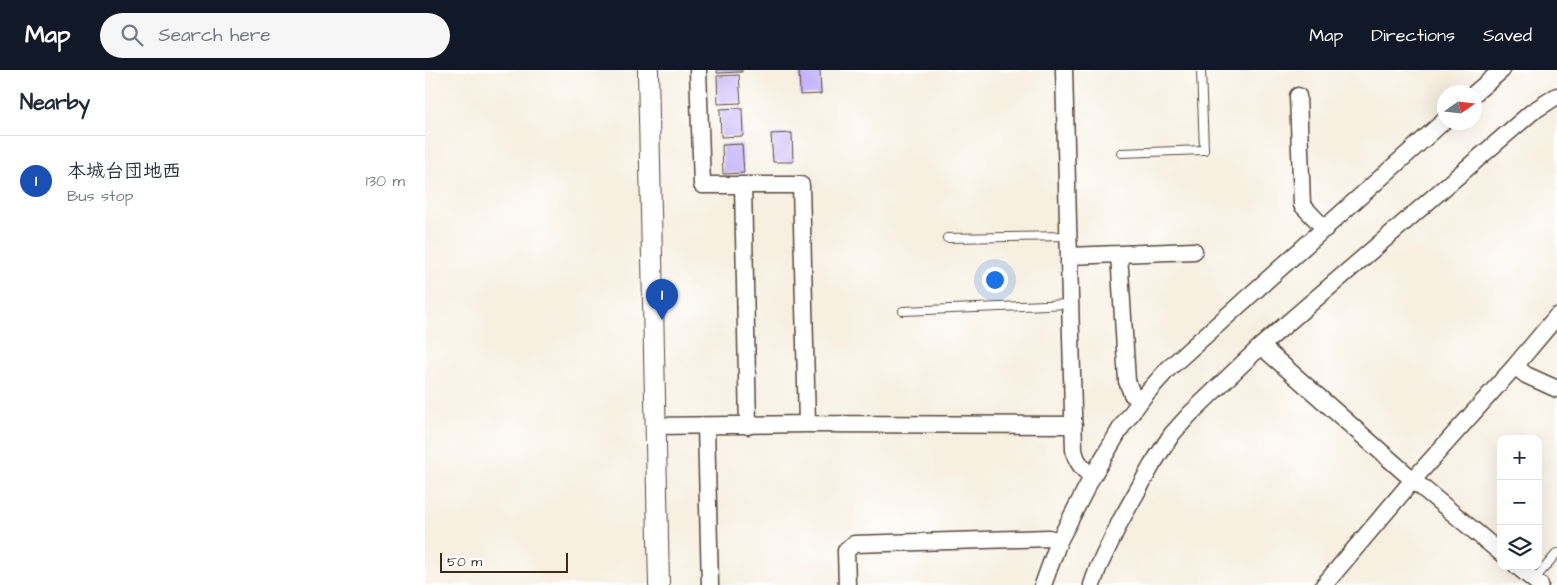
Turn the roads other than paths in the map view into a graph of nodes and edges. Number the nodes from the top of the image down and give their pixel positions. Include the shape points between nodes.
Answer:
1 (649, 70) edge
2 (698, 70) edge
3 (1064, 70) edge
4 (1201, 70) edge
5 (1502, 70) edge
6 (1482, 87) edge
7 (1298, 96) dead end
8 (1557, 96) edge
9 (1437, 128) edge
10 (1121, 152) dead end
11 (743, 185) junction
12 (1325, 229) junction
13 (1068, 236) junction
14 (947, 238) dead end
15 (1194, 251) dead end
16 (1119, 254) junction
17 (1069, 256) junction
18 (1070, 304) junction
19 (903, 310) dead end
20 (1557, 316) edge
21 (1261, 346) junction
22 (1515, 366) junction
23 (1557, 389) edge
24 (1140, 401) junction
25 (807, 424) junction
26 (1074, 425) junction
27 (655, 426) junction
28 (706, 426) junction
29 (748, 426) junction
30 (1092, 477) junction
31 (1413, 480) junction
32 (1059, 541) junction
33 (1497, 550) edge
34 (1557, 553) edge
35 (1522, 570) edge
36 (1537, 583) edge
37 (659, 585) edge
38 (710, 585) edge
39 (847, 585) edge
40 (1043, 585) edge
41 (1092, 585) edge
42 (1323, 585) edge

1 - 27 street
2 - 11 street via 702,185
3 - 13 street
4 - 10 lane via 1204,150
5 - 6 street
7 - 12 street via 1303,206
8 - 21 street via 1532,112
9 - 12 street
11 - 25 street via 801,185
11 - 29 street
12 - 24 street via 1169,368
13 - 14 lane
13 - 17 street
15 - 16 street
16 - 17 street
16 - 24 street via 1127,381 1131,394
17 - 18 street
18 - 19 lane
18 - 26 street
20 - 22 street
21 - 31 street
21 - 41 street via 1172,434 1121,520
22 - 23 street via 1526,375
22 - 31 street
24 - 30 street
25 - 26 street
25 - 29 street
26 - 30 street via 1075,457
27 - 28 street
27 - 37 street
28 - 29 street
28 - 38 street
30 - 32 street
31 - 33 street
31 - 42 street
32 - 39 street via 1049,538 854,544 846,551
32 - 40 street
34 - 36 lane
35 - 36 street

